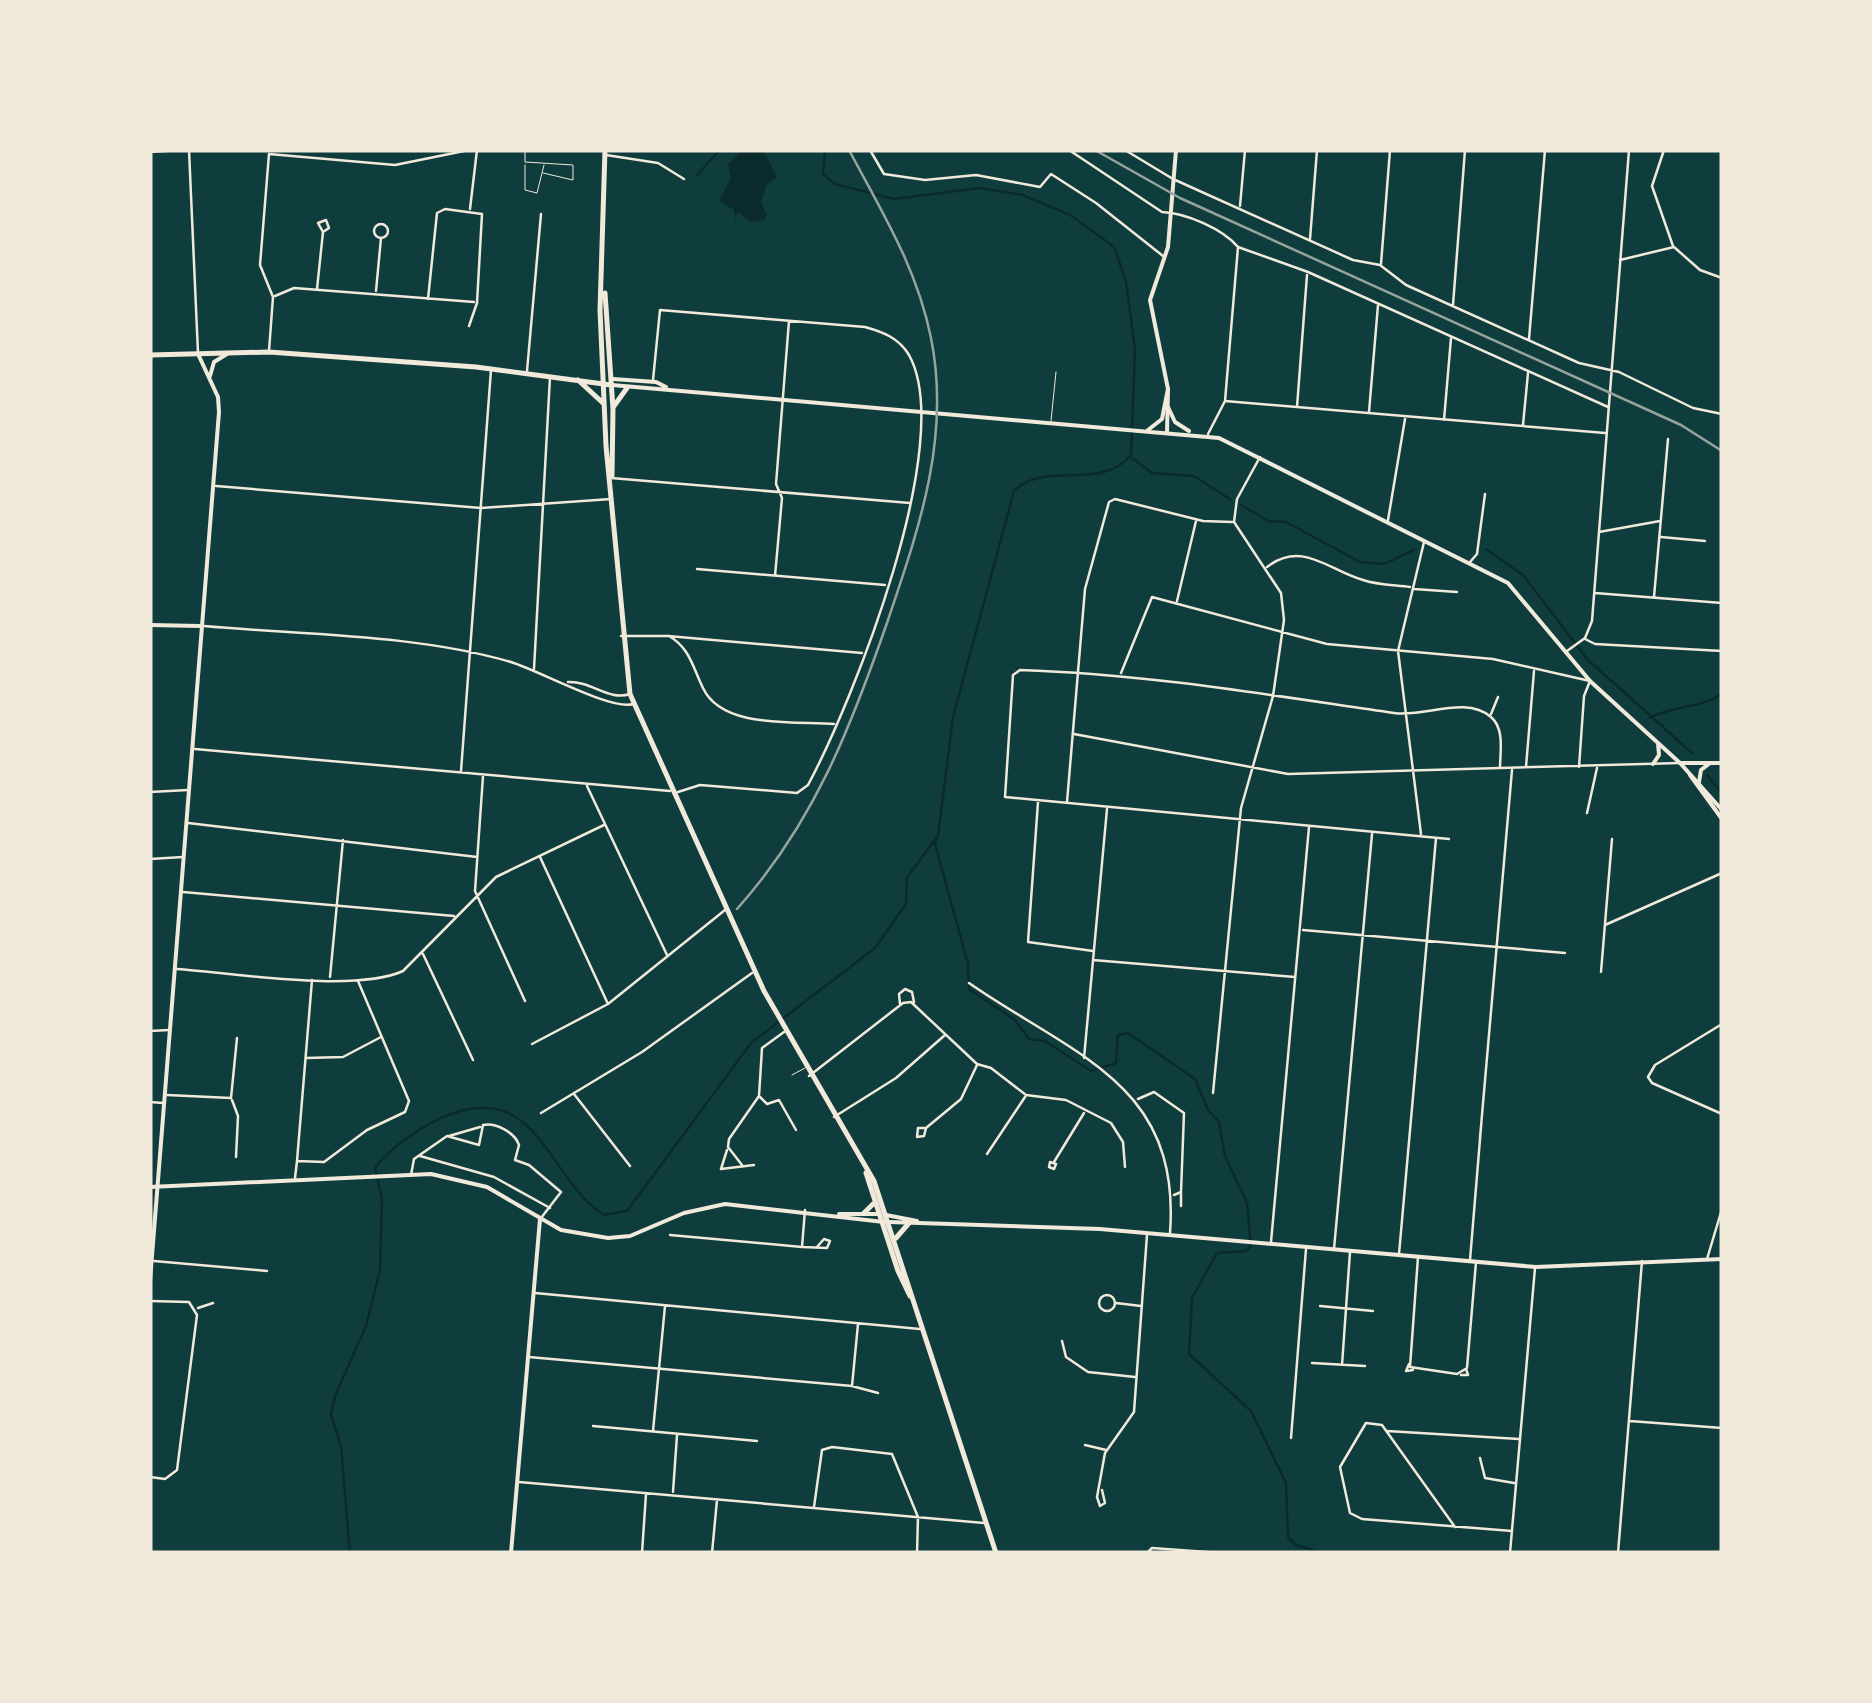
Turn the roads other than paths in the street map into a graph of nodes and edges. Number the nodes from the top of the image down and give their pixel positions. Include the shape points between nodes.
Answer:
1 (181, 150) edge
2 (189, 150) edge
3 (469, 150) edge
4 (477, 150) edge
5 (524, 150) edge
6 (870, 150) edge
7 (1069, 150) edge
8 (1126, 150) edge
9 (1176, 150) edge
10 (1245, 150) edge
11 (1317, 150) edge
12 (1390, 150) edge
13 (1465, 150) edge
14 (1545, 150) edge
15 (1629, 150) edge
16 (1664, 150) edge
17 (150, 152) edge
18 (605, 152) edge
19 (525, 162) junction
20 (544, 163) junction
21 (542, 173) junction
22 (684, 179) dead end
23 (1174, 179) junction
24 (1240, 208) junction
25 (470, 210) junction
26 (1171, 212) junction
27 (542, 214) dead end
28 (323, 232) dead end
29 (382, 238) dead end
30 (1310, 240) junction
31 (1238, 247) junction
32 (1674, 247) junction
33 (1164, 257) junction
34 (1619, 261) junction
35 (1380, 265) junction
36 (1308, 272) junction
37 (1722, 278) edge
38 (317, 290) junction
39 (375, 294) junction
40 (273, 297) junction
41 (428, 299) junction
42 (477, 303) junction
43 (1378, 304) junction
44 (1452, 306) junction
45 (790, 320) junction
46 (469, 326) dead end
47 (1451, 336) junction
48 (1529, 340) junction
49 (269, 352) junction
50 (229, 353) junction
51 (198, 354) junction
52 (150, 356) edge
53 (492, 369) junction
54 (1611, 370) junction
55 (1528, 371) junction
56 (526, 372) junction
57 (1056, 372) dead end
58 (550, 376) junction
59 (150, 378) edge
60 (576, 378) junction
61 (210, 380) junction
62 (609, 382) junction
63 (653, 382) junction
64 (628, 388) junction
65 (666, 388) junction
66 (1168, 389) junction
67 (783, 398) junction
68 (1225, 401) junction
69 (1608, 404) junction
70 (604, 405) junction
71 (1168, 406) junction
72 (1297, 408) junction
73 (612, 409) junction
74 (922, 410) junction
75 (150, 412) edge
76 (1369, 413) junction
77 (1722, 414) edge
78 (1406, 417) junction
79 (1051, 421) junction
80 (1444, 421) junction
81 (1523, 426) junction
82 (1145, 430) junction
83 (1167, 432) junction
84 (1193, 434) junction
85 (1607, 434) junction
86 (1207, 435) junction
87 (1668, 439) dead end
88 (1260, 456) junction
89 (151, 462) edge
90 (610, 478) junction
91 (214, 486) junction
92 (150, 492) edge
93 (780, 492) junction
94 (1484, 494) dead end
95 (611, 499) junction
96 (544, 504) junction
97 (912, 504) junction
98 (482, 508) junction
99 (1196, 520) junction
100 (1388, 521) junction
101 (1662, 521) junction
102 (1234, 522) junction
103 (1599, 532) junction
104 (1661, 538) junction
105 (1424, 540) junction
106 (1705, 541) dead end
107 (1470, 562) junction
108 (1265, 568) junction
109 (697, 569) dead end
110 (775, 576) junction
111 (886, 586) junction
112 (1412, 588) junction
113 (1458, 592) dead end
114 (1594, 593) junction
115 (1654, 598) junction
116 (1176, 603) junction
117 (1722, 603) edge
118 (150, 625) edge
119 (202, 626) junction
120 (1283, 633) junction
121 (621, 636) junction
122 (668, 636) junction
123 (692, 638) junction
124 (1585, 638) junction
125 (470, 650) junction
126 (1398, 651) junction
127 (1722, 651) edge
128 (688, 652) junction
129 (1566, 652) junction
130 (864, 653) junction
131 (534, 669) junction
132 (1534, 671) junction
133 (1080, 672) junction
134 (1120, 673) junction
135 (1590, 681) junction
136 (567, 682) junction
137 (630, 694) junction
138 (1273, 696) junction
139 (1498, 697) dead end
140 (633, 704) junction
141 (1406, 715) junction
142 (1490, 716) junction
143 (836, 724) junction
144 (1074, 734) junction
145 (1658, 743) junction
146 (193, 748) junction
147 (1680, 763) junction
148 (1710, 763) junction
149 (1722, 763) edge
150 (1653, 764) junction
151 (1597, 766) junction
152 (1579, 767) junction
153 (1252, 768) junction
154 (1500, 768) junction
155 (1512, 768) junction
156 (1526, 768) junction
157 (1413, 770) junction
158 (461, 773) junction
159 (1690, 774) junction
160 (483, 775) junction
161 (1699, 782) junction
162 (587, 785) junction
163 (189, 790) junction
164 (671, 791) junction
165 (150, 792) edge
166 (1038, 800) junction
167 (1067, 803) junction
168 (1107, 807) junction
169 (1722, 810) edge
170 (1587, 813) dead end
171 (1722, 819) edge
172 (1239, 820) junction
173 (187, 823) junction
174 (604, 825) junction
175 (1309, 826) junction
176 (1372, 832) junction
177 (1422, 836) junction
178 (1436, 837) junction
179 (1449, 838) dead end
180 (343, 839) junction
181 (1612, 839) dead end
182 (476, 856) junction
183 (539, 856) junction
184 (184, 857) junction
185 (150, 858) edge
186 (1722, 873) edge
187 (181, 892) junction
188 (476, 896) junction
189 (334, 906) junction
190 (725, 910) junction
191 (456, 916) junction
192 (1604, 926) junction
193 (1300, 930) junction
194 (1362, 936) junction
195 (1427, 942) junction
196 (1496, 948) junction
197 (1093, 951) junction
198 (422, 953) junction
199 (1565, 953) dead end
200 (667, 954) junction
201 (1092, 960) junction
202 (175, 968) junction
203 (1225, 971) junction
204 (754, 972) junction
205 (1601, 972) dead end
206 (1296, 977) junction
207 (312, 978) junction
208 (330, 979) junction
209 (358, 981) junction
210 (969, 983) dead end
211 (525, 1002) dead end
212 (608, 1004) junction
213 (902, 1004) junction
214 (914, 1004) junction
215 (1722, 1024) edge
216 (783, 1029) junction
217 (150, 1030) edge
218 (170, 1030) junction
219 (945, 1035) junction
220 (382, 1037) junction
221 (237, 1038) dead end
222 (532, 1044) dead end
223 (305, 1058) junction
224 (1084, 1058) junction
225 (473, 1060) dead end
226 (977, 1064) junction
227 (804, 1068) junction
228 (792, 1075) dead end
229 (810, 1076) junction
230 (573, 1093) junction
231 (1213, 1093) dead end
232 (165, 1094) junction
233 (1026, 1095) junction
234 (759, 1096) junction
235 (231, 1098) junction
236 (1137, 1100) junction
237 (150, 1102) edge
238 (164, 1103) junction
239 (541, 1113) dead end
240 (1084, 1113) junction
241 (1722, 1114) edge
242 (834, 1117) junction
243 (483, 1126) junction
244 (926, 1128) dead end
245 (796, 1130) dead end
246 (448, 1136) junction
247 (728, 1147) junction
248 (988, 1154) dead end
249 (418, 1156) junction
250 (236, 1157) dead end
251 (297, 1162) junction
252 (1054, 1162) dead end
253 (742, 1165) junction
254 (754, 1165) dead end
255 (630, 1166) dead end
256 (1125, 1167) dead end
257 (866, 1170) junction
258 (411, 1175) junction
259 (295, 1180) junction
260 (150, 1187) edge
261 (158, 1187) junction
262 (1182, 1192) junction
263 (1172, 1195) junction
264 (874, 1201) junction
265 (1180, 1206) dead end
266 (550, 1208) junction
267 (1722, 1209) edge
268 (805, 1210) junction
269 (864, 1213) junction
270 (839, 1214) junction
271 (150, 1215) edge
272 (879, 1218) junction
273 (888, 1218) junction
274 (540, 1220) junction
275 (154, 1221) junction
276 (913, 1222) junction
277 (1148, 1233) junction
278 (670, 1235) dead end
279 (1170, 1235) junction
280 (896, 1241) junction
281 (1271, 1244) junction
282 (802, 1247) junction
283 (817, 1248) dead end
284 (1306, 1248) junction
285 (1334, 1250) junction
286 (1350, 1251) junction
287 (1399, 1255) junction
288 (1418, 1256) junction
289 (1722, 1259) edge
290 (1473, 1260) junction
291 (1642, 1260) junction
292 (1708, 1260) junction
293 (151, 1261) edge
294 (1536, 1267) junction
295 (267, 1271) dead end
296 (150, 1281) edge
297 (533, 1293) junction
298 (910, 1296) junction
299 (150, 1301) edge
300 (214, 1303) dead end
301 (1116, 1303) dead end
302 (666, 1304) junction
303 (1143, 1306) junction
304 (1320, 1306) dead end
305 (196, 1308) junction
306 (1346, 1309) junction
307 (1373, 1311) dead end
308 (858, 1322) junction
309 (922, 1329) junction
310 (1062, 1341) dead end
311 (529, 1358) junction
312 (1312, 1363) dead end
313 (1342, 1365) junction
314 (1365, 1366) dead end
315 (658, 1369) junction
316 (1137, 1377) junction
317 (852, 1386) junction
318 (878, 1393) dead end
319 (1630, 1421) junction
320 (593, 1426) dead end
321 (1722, 1428) edge
322 (653, 1431) junction
323 (1387, 1431) junction
324 (678, 1434) junction
325 (1291, 1438) dead end
326 (1520, 1439) junction
327 (756, 1441) dead end
328 (1085, 1445) dead end
329 (1107, 1450) junction
330 (1480, 1458) dead end
331 (150, 1477) edge
332 (518, 1482) junction
333 (1516, 1484) junction
334 (1102, 1490) dead end
335 (646, 1492) junction
336 (672, 1495) junction
337 (718, 1498) junction
338 (814, 1507) junction
339 (918, 1517) junction
340 (986, 1523) junction
341 (1455, 1527) junction
342 (1512, 1531) junction
343 (511, 1553) edge
344 (642, 1553) edge
345 (712, 1553) edge
346 (917, 1553) edge
347 (996, 1553) edge
348 (1147, 1553) edge
349 (1222, 1553) edge
350 (1510, 1553) edge
351 (1618, 1553) edge

1 - 17 street
2 - 51 street
3 - 40 street via 394,165 269,154 260,266
4 - 25 street
5 - 19 lane
6 - 33 street via 884,174 925,180 976,175 1040,187 1050,174
7 - 26 street via 1158,210
8 - 23 street
9 - 23 street
10 - 24 street
11 - 30 street
12 - 35 street
13 - 44 street
14 - 48 street
15 - 34 street
16 - 32 street via 1652,186
18 - 22 street via 658,163
18 - 62 main road
19 - 20 lane
19 - 21 lane via 525,190 540,192
20 - 21 lane
20 - 21 lane via 573,165 572,180
23 - 24 street
23 - 26 street
24 - 30 street
25 - 41 street via 437,212
25 - 42 street via 485,220
26 - 31 street
26 - 33 street
27 - 56 street
28 - 38 street
29 - 39 street
30 - 35 street
31 - 36 street
31 - 68 street
32 - 34 street
32 - 37 street via 1700,270
33 - 66 street via 1150,300
34 - 54 street
35 - 44 street
36 - 43 street
36 - 72 street
38 - 39 street
38 - 40 street via 290,288
39 - 41 street
40 - 49 street
41 - 42 street
42 - 46 street
43 - 47 street
43 - 76 street
44 - 48 street
45 - 63 street via 660,310
45 - 67 street
45 - 74 street via 866,327 896,340 910,358
47 - 55 street
47 - 80 street
48 - 54 street
49 - 50 main road
49 - 53 main road
50 - 51 main road
50 - 61 street via 210,366
51 - 52 main road
51 - 61 street
52 - 59 street
53 - 56 main road
53 - 98 street
54 - 69 street
54 - 77 street via 1693,408
55 - 69 street
55 - 81 street
56 - 58 main road
57 - 79 lane
58 - 60 main road
58 - 96 street
60 - 62 main road
60 - 70 main road
61 - 91 street via 219,403
62 - 63 street
62 - 64 street
62 - 70 main road
62 - 73 main road
63 - 65 street
64 - 65 street
64 - 73 main road
65 - 67 street
66 - 71 street
66 - 82 street via 1162,419
67 - 74 street
67 - 93 street
68 - 72 street
68 - 86 street
69 - 85 street
70 - 90 main road
71 - 83 street
71 - 84 street via 1175,422
72 - 76 street
73 - 90 main road
74 - 79 street
74 - 97 street
75 - 89 street
76 - 78 street
78 - 80 street
78 - 100 street
79 - 82 street
80 - 81 street
81 - 85 street
82 - 83 street
83 - 84 street
84 - 86 street
85 - 103 street
86 - 88 street
87 - 101 street
88 - 100 street
88 - 102 street
89 - 92 street
90 - 93 street
90 - 95 main road
91 - 98 street
91 - 119 street
93 - 97 street
93 - 110 street
94 - 107 street via 1478,554
95 - 96 street
95 - 121 main road
96 - 98 street
96 - 131 street
97 - 111 street
98 - 125 street
99 - 102 street
99 - 116 street
99 - 133 street via 1111,499 1085,589
100 - 105 street
101 - 103 street
101 - 104 street
102 - 108 street
103 - 114 street
104 - 106 street
104 - 115 street
105 - 107 street
105 - 112 street
107 - 129 street via 1508,584
108 - 112 street via 1282,557 1304,555 1364,581
108 - 120 street via 1281,593
109 - 110 street
110 - 111 street
111 - 130 street
112 - 113 street
112 - 126 street
114 - 115 street
114 - 124 street
115 - 117 street
116 - 120 street
116 - 134 street via 1152,597
118 - 119 street
119 - 125 street
119 - 146 street
120 - 126 street
120 - 138 street
121 - 122 street
121 - 137 main road
122 - 123 street
122 - 128 street
123 - 128 street
123 - 130 street
124 - 127 street via 1595,644
124 - 129 street
125 - 131 street
125 - 158 street
126 - 132 street via 1494,659
126 - 141 street
128 - 143 street via 704,691 724,712
129 - 135 street
130 - 143 street
131 - 136 street
132 - 135 street
132 - 156 street
133 - 134 street
133 - 144 street
133 - 166 street via 1016,671 1004,797
134 - 138 street
135 - 145 street
135 - 152 street
136 - 137 street
136 - 140 street via 617,707
137 - 140 main road
138 - 141 street
138 - 153 street
139 - 142 street
140 - 164 main road
141 - 142 street via 1461,707
141 - 157 street
142 - 154 street via 1500,731
143 - 164 street via 802,792 700,785
144 - 153 street
144 - 167 street
145 - 147 street
145 - 150 street
146 - 158 street
146 - 163 street
147 - 148 street
147 - 150 street
147 - 159 street
148 - 149 street
148 - 161 street
150 - 151 street
151 - 152 street
151 - 170 street
152 - 156 street
153 - 157 street via 1288,774
153 - 172 street
154 - 155 street
154 - 157 street
155 - 156 street
155 - 196 street
157 - 177 street
158 - 160 street
159 - 161 street
159 - 171 street
160 - 162 street
160 - 182 street
161 - 169 street
162 - 164 street
162 - 174 street
163 - 165 street
163 - 173 street
164 - 190 main road
166 - 167 street
166 - 197 street via 1028,942
167 - 168 street
168 - 172 street
168 - 197 street
172 - 175 street
172 - 203 street
173 - 180 street
173 - 184 street
174 - 183 street
174 - 200 street
175 - 176 street
175 - 193 street
176 - 177 street
176 - 194 street
177 - 178 street
178 - 179 street
178 - 195 street
180 - 182 street
180 - 189 street
181 - 192 street
182 - 188 street
183 - 188 street via 508,869
183 - 212 street
184 - 185 street
184 - 187 street
186 - 192 street
187 - 189 street
187 - 202 street
188 - 191 street
188 - 211 street
189 - 191 street
189 - 208 street
190 - 200 street
190 - 204 main road
191 - 198 street
192 - 205 street
193 - 194 street
193 - 206 street
194 - 195 street
194 - 285 street
195 - 196 street
195 - 287 street
196 - 199 street
196 - 290 street
197 - 201 street
198 - 209 street via 393,976
198 - 225 street
200 - 212 street
201 - 203 street
201 - 224 street
202 - 207 street
202 - 218 street
203 - 206 street
203 - 231 street
204 - 216 main road
204 - 230 street
206 - 281 street
207 - 208 street
207 - 223 street
208 - 209 street
209 - 220 street
210 - 224 street
212 - 222 street
213 - 214 street
213 - 214 street via 905,988
213 - 229 street
214 - 219 street
215 - 241 street via 1649,1072 1652,1082
216 - 227 main road
216 - 234 street via 762,1048
217 - 218 street
218 - 232 street
219 - 226 street
219 - 242 street via 896,1078
220 - 223 street via 343,1058
220 - 251 street via 409,1101 404,1112 324,1162
221 - 235 street
223 - 251 street
224 - 236 street
226 - 233 street
226 - 244 street via 961,1099
227 - 228 lane
227 - 229 main road
229 - 242 main road
230 - 239 street
230 - 255 street
232 - 235 street
232 - 238 street
233 - 240 street via 1066,1100
233 - 248 street
234 - 245 street via 767,1104 778,1100
234 - 247 street
235 - 250 street via 238,1116
236 - 262 street via 1154,1092 1184,1112
236 - 263 street via 1158,1133
237 - 238 street
238 - 261 street
240 - 252 street
240 - 256 street via 1119,1132
242 - 257 main road
243 - 246 street
243 - 246 street via 479,1145
243 - 266 street via 518,1140 515,1160 561,1192
246 - 249 street
247 - 253 street
247 - 253 street via 721,1169
249 - 258 street
249 - 266 street via 494,1178
251 - 259 street
253 - 254 street
257 - 264 main road
257 - 273 main road
258 - 259 street
258 - 274 street via 487,1187
259 - 261 street
260 - 261 street
261 - 275 street
262 - 263 street
262 - 265 street
263 - 279 street
264 - 269 main road
264 - 272 main road
266 - 274 street
267 - 292 street
268 - 270 street
268 - 274 street via 703,1207 648,1231 608,1238
268 - 282 street
269 - 270 street
269 - 272 street
270 - 272 street
271 - 275 street
272 - 273 street
272 - 298 main road
273 - 276 street
273 - 280 main road
274 - 297 street
275 - 293 street
276 - 277 street
276 - 280 main road via 898,1231
277 - 279 street
277 - 303 street
278 - 282 street
279 - 281 street
280 - 298 main road
281 - 284 street
282 - 283 street
284 - 285 street
284 - 325 street
285 - 286 street
286 - 287 street
286 - 306 street
287 - 288 street
288 - 290 street
288 - 290 street via 1412,1367 1463,1372
289 - 292 street
290 - 294 street
291 - 292 street
291 - 294 street
291 - 319 street
293 - 295 street
293 - 296 street
294 - 326 street
297 - 302 street
297 - 311 street
298 - 309 main road
299 - 305 street
300 - 305 street
301 - 303 street
302 - 308 street
302 - 315 street
303 - 316 street
304 - 306 street
305 - 331 street via 174,1478
306 - 307 street
306 - 313 street
308 - 309 street
308 - 317 street
309 - 340 main road
310 - 316 street via 1066,1357 1088,1372
311 - 315 street
311 - 332 street
312 - 313 street
313 - 314 street
315 - 317 street
315 - 322 street
316 - 329 street via 1134,1412
317 - 318 street
319 - 321 street
319 - 351 street
320 - 322 street
322 - 324 street
323 - 326 street
323 - 341 street
323 - 341 street via 1375,1421 1366,1423 1342,1458 1344,1499 1356,1517
324 - 327 street
324 - 336 street
326 - 333 street
328 - 329 street
329 - 334 street
330 - 333 street via 1485,1478
332 - 335 street
332 - 343 street
333 - 342 street
335 - 336 street
335 - 344 street
336 - 337 street
337 - 338 street
337 - 345 street
338 - 339 street
338 - 339 street via 820,1454 832,1447 892,1454
339 - 340 street
339 - 346 street
340 - 347 main road
341 - 342 street
342 - 350 street
348 - 349 street

